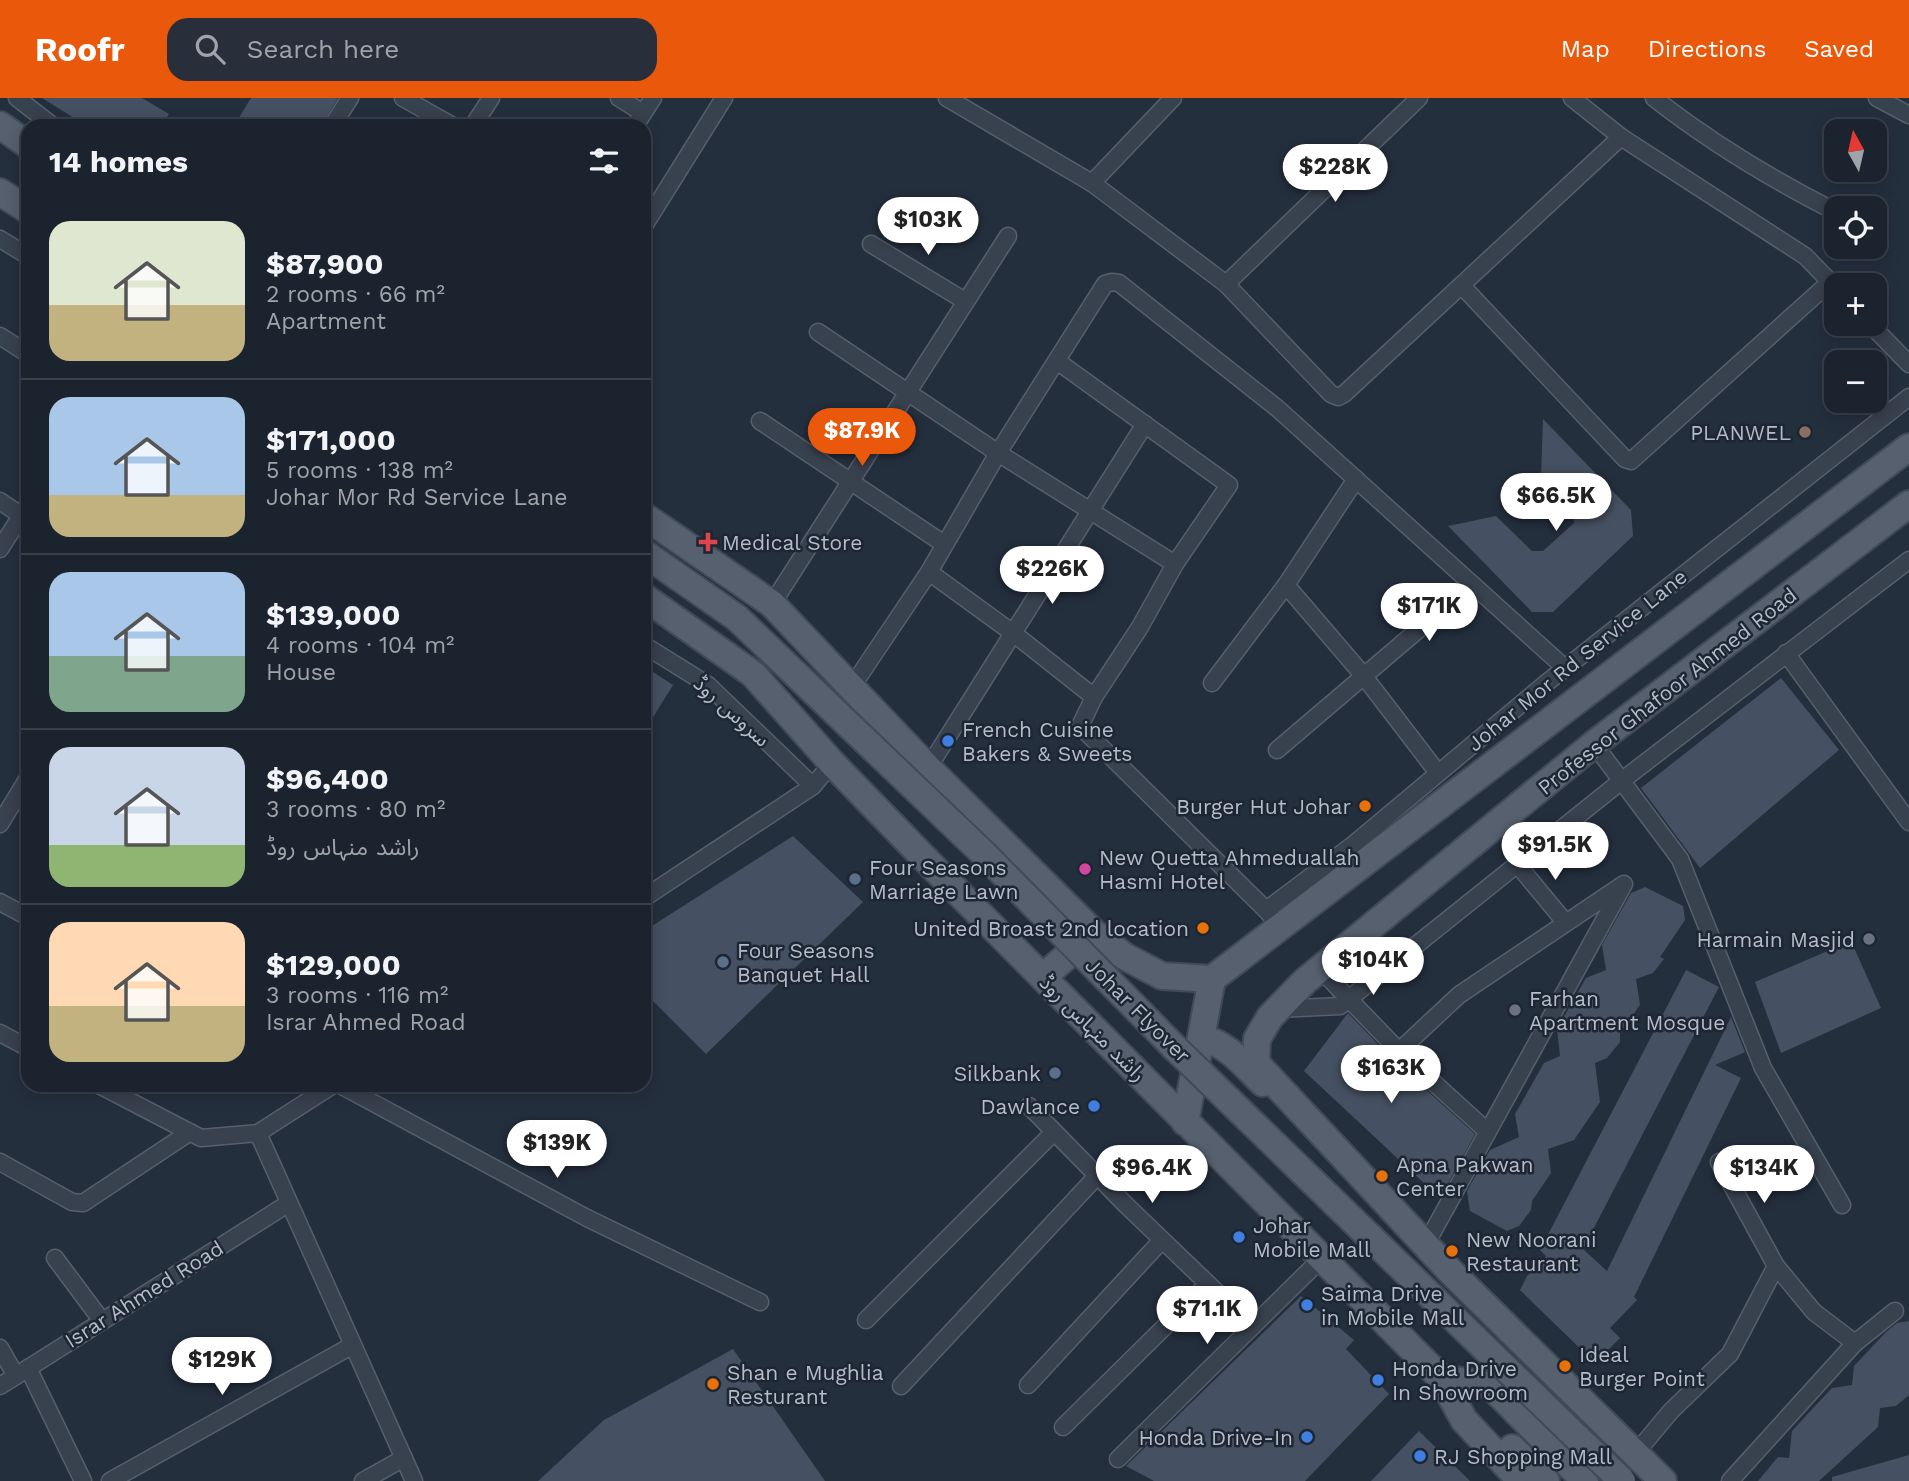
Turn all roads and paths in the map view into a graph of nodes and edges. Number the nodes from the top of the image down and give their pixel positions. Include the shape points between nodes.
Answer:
1 (17, 98) edge
2 (350, 98) edge
3 (403, 98) edge
4 (491, 98) edge
5 (619, 98) edge
6 (653, 98) edge
7 (724, 98) edge
8 (947, 98) edge
9 (1173, 98) edge
10 (1419, 98) edge
11 (1572, 98) edge
12 (1654, 98) edge
13 (1877, 98) edge
14 (1909, 115) edge
15 (44, 119) edge
16 (336, 119) edge
17 (440, 119) edge
18 (478, 119) edge
19 (639, 119) edge
20 (0, 125) edge
21 (1621, 137) junction
22 (21, 140) edge
23 (1092, 183) junction
24 (0, 192) edge
25 (21, 206) edge
26 (1824, 206) edge
27 (651, 215) edge
28 (1008, 236) dead end
29 (0, 239) edge
30 (871, 244) dead end
31 (21, 252) edge
32 (1824, 276) edge
33 (1226, 284) junction
34 (1463, 286) junction
35 (1824, 293) edge
36 (965, 301) junction
37 (818, 332) dead end
38 (0, 336) edge
39 (1882, 336) edge
40 (21, 350) edge
41 (1057, 361) junction
42 (1909, 364) edge
43 (907, 392) junction
44 (1909, 397) edge
45 (760, 421) dead end
46 (1145, 424) junction
47 (1909, 447) edge
48 (998, 453) junction
49 (1356, 479) junction
50 (850, 482) junction
51 (0, 501) edge
52 (1909, 504) edge
53 (21, 511) edge
54 (1091, 511) junction
55 (21, 520) edge
56 (651, 521) edge
57 (944, 544) junction
58 (0, 549) edge
59 (651, 558) edge
60 (1909, 560) edge
61 (1175, 564) junction
62 (929, 572) junction
63 (1472, 584) junction
64 (1286, 585) junction
65 (1726, 588) junction
66 (651, 602) edge
67 (772, 604) junction
68 (1751, 626) junction
69 (1013, 633) junction
70 (651, 649) edge
71 (1786, 653) junction
72 (1565, 668) junction
73 (1363, 675) junction
74 (1212, 683) dead end
75 (851, 688) junction
76 (1094, 697) junction
77 (1594, 744) junction
78 (1277, 750) dead end
79 (832, 763) junction
80 (928, 768) junction
81 (1437, 773) junction
82 (1620, 782) junction
83 (1424, 784) junction
84 (813, 786) junction
85 (21, 790) edge
86 (1440, 807) junction
87 (1909, 822) edge
88 (0, 824) edge
89 (1517, 864) junction
90 (651, 893) edge
91 (0, 902) edge
92 (21, 913) edge
93 (1274, 919) junction
94 (1565, 922) junction
95 (1094, 933) junction
96 (1320, 969) junction
97 (1042, 977) junction
98 (1212, 979) junction
99 (1349, 998) junction
100 (1278, 1009) junction
101 (0, 1032) edge
102 (1201, 1038) junction
103 (21, 1044) edge
104 (1399, 1051) junction
105 (113, 1092) edge
106 (322, 1092) edge
107 (353, 1092) edge
108 (1029, 1106) dead end
109 (1185, 1122) junction
110 (190, 1132) junction
111 (1054, 1132) junction
112 (1488, 1132) junction
113 (258, 1133) junction
114 (1338, 1153) junction
115 (0, 1162) edge
116 (1719, 1162) dead end
117 (1097, 1176) junction
118 (289, 1203) junction
119 (1842, 1205) dead end
120 (1162, 1240) junction
121 (1425, 1246) junction
122 (55, 1258) dead end
123 (1321, 1258) junction
124 (1776, 1266) junction
125 (1207, 1284) junction
126 (760, 1302) dead end
127 (1895, 1311) dead end
128 (866, 1320) dead end
129 (102, 1321) junction
130 (1252, 1326) junction
131 (1855, 1343) junction
132 (353, 1345) junction
133 (0, 1348) edge
134 (22, 1372) junction
135 (1441, 1378) junction
136 (1028, 1385) dead end
137 (0, 1386) edge
138 (901, 1386) dead end
139 (1063, 1427) dead end
140 (1635, 1454) junction
141 (404, 1458) junction
142 (1118, 1460) dead end
143 (83, 1481) edge
144 (110, 1481) edge
145 (363, 1481) edge
146 (414, 1481) edge
147 (1521, 1481) edge
148 (1546, 1481) edge
149 (1585, 1481) edge
150 (1622, 1481) edge
151 (1663, 1481) edge
152 (1730, 1481) edge

1 - 15 street
2 - 16 street
3 - 17 street
4 - 18 street
5 - 19 street
6 - 19 street
7 - 27 street
8 - 23 street
9 - 23 street
10 - 33 street
11 - 21 street
12 - 26 street via 1789,188
13 - 14 street
20 - 22 main road
21 - 32 street via 1805,256
21 - 34 street
23 - 33 street
24 - 25 main road
28 - 36 street
29 - 31 street
30 - 36 street
33 - 34 street via 1338,397
34 - 35 street via 1631,461
36 - 43 street
37 - 43 street
38 - 40 street
39 - 42 street
41 - 46 street
41 - 48 street
41 - 49 street via 1105,284 1119,283 1277,408
43 - 48 street
43 - 50 street
44 - 72 street, Johar Mor Rd Service Lane
45 - 50 street
46 - 54 street
46 - 61 street via 1229,485
47 - 65 main road
48 - 54 street
48 - 57 street
49 - 63 street
49 - 64 street
50 - 57 street
50 - 67 street
51 - 53 street
52 - 68 main road, Professor Ghafoor Ahmed Road
54 - 61 street
54 - 69 street
55 - 58 street
56 - 67 main road
57 - 62 street
59 - 150 main road, Johar Flyover, bridge via 737,618
60 - 71 street
61 - 76 street
62 - 69 street
62 - 75 street
63 - 72 street
63 - 73 street
64 - 73 street
64 - 74 street
65 - 68 main road
65 - 86 main road
66 - 79 main road, راشد منہاس روڈ via 753,674
67 - 75 main road
68 - 77 main road, Professor Ghafoor Ahmed Road
69 - 76 street
69 - 80 street
70 - 84 street, سروس روڈ via 708,685
71 - 82 street
71 - 87 street
72 - 81 street, Johar Mor Rd Service Lane
73 - 78 street
73 - 81 street
75 - 80 main road
76 - 93 street via 1081,719 1083,729
77 - 82 street
77 - 96 main road, Professor Ghafoor Ahmed Road
79 - 84 street
79 - 97 main road, راشد منہاس روڈ
80 - 95 main road
81 - 83 street, Johar Mor Rd Service Lane
82 - 89 street
82 - 119 street via 1680,859 1763,1068
83 - 86 street
83 - 93 street, Johar Mor Rd Service Lane
84 - 90 street
85 - 88 street
86 - 93 main road
89 - 94 street
89 - 99 street
91 - 92 street
93 - 98 main road
94 - 104 street via 1459,995
94 - 112 street via 1624,884
95 - 97 main road
95 - 98 main road via 1162,976
96 - 99 street
96 - 100 main road, Professor Ghafoor Ahmed Road
97 - 109 main road, راشد منہاس روڈ
98 - 102 main road
99 - 100 street via 1340,1006
99 - 104 street
100 - 114 main road, Professor Ghafoor Ahmed Road via 1257,1039 1256,1063
101 - 103 street
102 - 109 main road
102 - 114 main road via 1224,1046
104 - 112 street
105 - 110 street
106 - 113 street
107 - 126 street via 587,1218
108 - 111 street
109 - 123 main road, راشد منہاس روڈ
110 - 113 street via 201,1138
110 - 115 street via 83,1203 72,1202
111 - 117 street
111 - 128 street
112 - 121 street
113 - 118 street
114 - 121 main road, Professor Ghafoor Ahmed Road
116 - 124 street
117 - 120 street
117 - 138 street
118 - 129 street, Israr Ahmed Road
118 - 132 street
120 - 125 street
120 - 136 street
121 - 140 main road, Professor Ghafoor Ahmed Road
122 - 129 street
123 - 130 street
123 - 135 main road, راشد منہاس روڈ
124 - 131 street via 1814,1311
124 - 140 street via 1730,1354 1671,1411
125 - 130 street
125 - 139 street
127 - 131 street
129 - 134 street, Israr Ahmed Road
130 - 142 street
131 - 152 street
132 - 141 street
132 - 144 street
133 - 134 street
134 - 137 street, Israr Ahmed Road
134 - 143 street
135 - 147 main road, راشد منہاس روڈ via 1464,1420
135 - 148 main road
135 - 149 main road via 1490,1385
140 - 151 main road, Professor Ghafoor Ahmed Road
141 - 145 street
141 - 146 street

